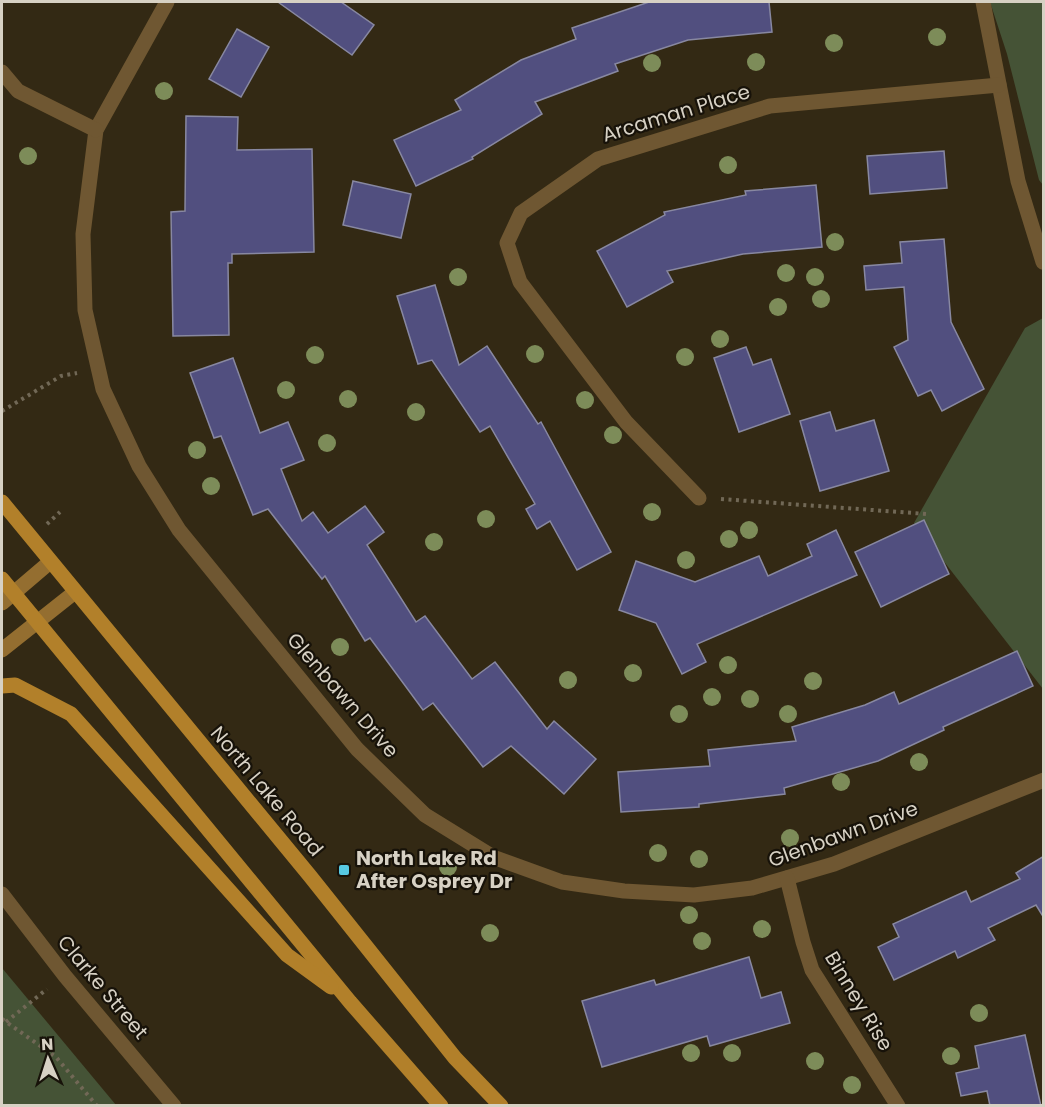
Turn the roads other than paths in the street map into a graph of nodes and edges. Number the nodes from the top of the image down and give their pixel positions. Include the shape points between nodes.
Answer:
1 (167, 2) edge
2 (983, 2) edge
3 (2, 72) edge
4 (999, 85) junction
5 (96, 130) junction
6 (1043, 262) edge
7 (699, 498) road end
8 (2, 502) edge
9 (50, 562) junction
10 (2, 579) edge
11 (75, 592) junction
12 (7, 598) edge
13 (37, 622) junction
14 (2, 650) edge
15 (2, 686) edge
16 (1044, 780) edge
17 (787, 878) junction
18 (2, 894) edge
19 (350, 1002) junction
20 (174, 1106) edge
21 (441, 1106) edge
22 (501, 1106) edge
23 (898, 1106) edge

1 - 5 street, Glenbawn Drive
2 - 4 street
3 - 5 street via 18,91
4 - 6 street via 1018,181
4 - 7 street, Arcaman Place via 770,106 598,159 521,213 507,243 520,282 626,422
5 - 17 street, Glenbawn Drive via 83,234 85,310 103,389 139,465 179,530 357,750 425,815 493,857 562,882 694,895 752,888
8 - 9 main road, North Lake Road
9 - 11 main road, North Lake Road
9 - 12 street
10 - 12 main road
11 - 13 street
11 - 22 main road, North Lake Road via 310,876 455,1059
12 - 13 main road
13 - 14 street
13 - 19 main road
15 - 19 main road via 15,685 71,714 287,955
16 - 17 street, Glenbawn Drive via 834,864
17 - 23 street, Binney Rise via 812,970
18 - 20 street, Clarke Street
19 - 21 main road

